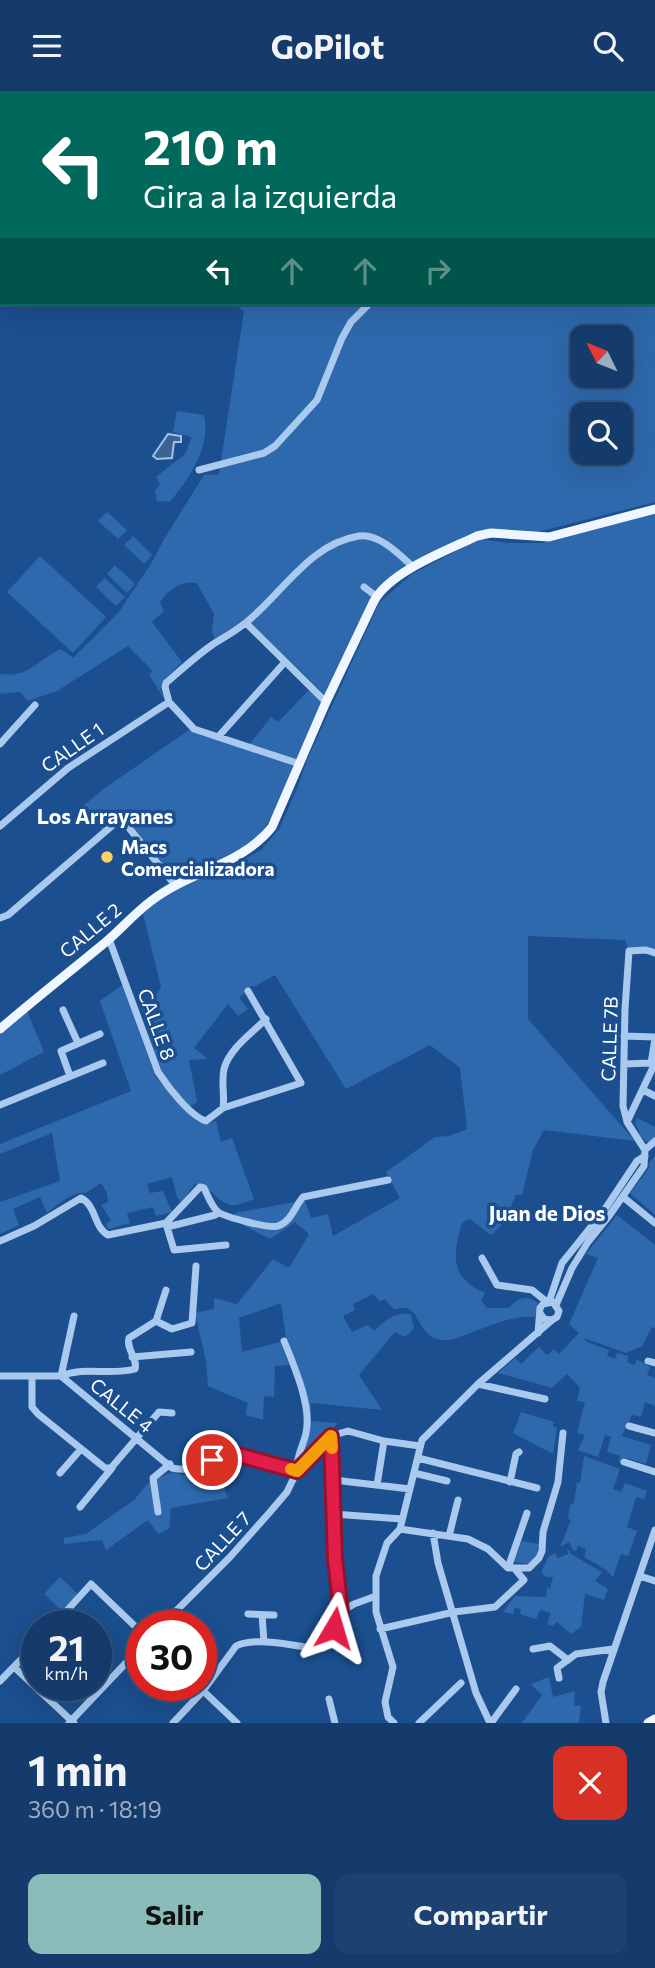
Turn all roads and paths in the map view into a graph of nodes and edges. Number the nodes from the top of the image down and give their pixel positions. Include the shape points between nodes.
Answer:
1 (368, 305) edge
2 (199, 470) dead end
3 (655, 509) edge
4 (413, 568) junction
5 (364, 587) dead end
6 (376, 596) junction
7 (246, 623) junction
8 (285, 662) junction
9 (169, 702) junction
10 (326, 703) junction
11 (35, 705) dead end
12 (218, 737) junction
13 (0, 744) edge
14 (300, 764) junction
15 (0, 826) edge
16 (175, 885) junction
17 (0, 918) edge
18 (109, 939) junction
19 (655, 953) edge
20 (248, 991) dead end
21 (63, 1010) dead end
22 (266, 1019) junction
23 (0, 1029) edge
24 (100, 1034) dead end
25 (624, 1036) junction
26 (655, 1038) edge
27 (78, 1043) junction
28 (103, 1063) dead end
29 (655, 1063) edge
30 (624, 1064) junction
31 (70, 1076) junction
32 (643, 1090) junction
33 (655, 1095) edge
34 (0, 1105) edge
35 (223, 1108) junction
36 (627, 1122) junction
37 (654, 1141) edge
38 (645, 1153) junction
39 (388, 1180) dead end
40 (623, 1197) junction
41 (215, 1215) dead end
42 (655, 1223) edge
43 (166, 1225) junction
44 (0, 1241) edge
45 (226, 1245) dead end
46 (482, 1258) dead end
47 (196, 1266) dead end
48 (166, 1290) dead end
49 (551, 1303) junction
50 (540, 1313) junction
51 (74, 1316) dead end
52 (552, 1320) junction
53 (156, 1321) junction
54 (538, 1333) junction
55 (284, 1341) dead end
56 (191, 1352) dead end
57 (132, 1357) junction
58 (32, 1375) junction
59 (0, 1376) edge
60 (61, 1376) junction
61 (478, 1384) junction
62 (545, 1399) dead end
63 (172, 1413) dead end
64 (629, 1426) dead end
65 (564, 1433) dead end
66 (655, 1433) edge
67 (331, 1436) junction
68 (137, 1438) junction
69 (384, 1441) junction
70 (420, 1446) junction
71 (81, 1449) junction
72 (519, 1452) dead end
73 (418, 1458) junction
74 (624, 1462) dead end
75 (170, 1464) junction
76 (297, 1471) junction
77 (655, 1472) edge
78 (60, 1473) dead end
79 (414, 1473) junction
80 (334, 1480) junction
81 (447, 1481) dead end
82 (510, 1482) junction
83 (377, 1485) junction
84 (537, 1487) dead end
85 (410, 1489) junction
86 (458, 1500) dead end
87 (80, 1507) dead end
88 (158, 1512) dead end
89 (527, 1513) dead end
90 (333, 1514) junction
91 (402, 1519) junction
92 (400, 1529) junction
93 (655, 1532) edge
94 (433, 1533) junction
95 (449, 1536) junction
96 (511, 1568) junction
97 (640, 1576) junction
98 (655, 1581) edge
99 (376, 1596) junction
100 (67, 1610) edge
101 (177, 1610) edge
102 (341, 1612) junction
103 (454, 1612) junction
104 (248, 1614) dead end
105 (262, 1615) junction
106 (274, 1615) dead end
107 (126, 1618) edge
108 (380, 1629) junction
109 (264, 1642) junction
110 (533, 1649) dead end
111 (613, 1649) junction
112 (21, 1660) edge
113 (568, 1660) junction
114 (126, 1663) edge
115 (14, 1667) junction
116 (217, 1668) edge
117 (559, 1678) dead end
118 (0, 1681) edge
119 (461, 1683) dead end
120 (516, 1689) dead end
121 (329, 1699) dead end
122 (190, 1701) edge
123 (213, 1701) edge
124 (655, 1719) edge
125 (388, 1721) edge
126 (72, 1722) edge
127 (173, 1723) edge
128 (236, 1723) edge
129 (335, 1723) edge
130 (419, 1723) edge
131 (491, 1723) edge
132 (606, 1723) edge
133 (648, 1723) edge

1 - 2 street via 342,338 317,400 275,446
3 - 4 main road via 549,537 477,535
4 - 6 main road
4 - 7 street via 392,548 357,536 328,547 298,570
5 - 6 street
6 - 10 main road, CALLE 2
7 - 8 street
7 - 9 street via 166,683
8 - 10 street
8 - 12 street
9 - 12 street via 194,729
9 - 15 street, CALLE 1 via 68,768
10 - 14 main road, CALLE 2
11 - 13 street
12 - 14 street
14 - 16 main road, CALLE 2 via 263,838 238,857
16 - 17 street via 121,818
16 - 18 main road, CALLE 2
18 - 23 main road, CALLE 2
18 - 35 street, CALLE 8 via 166,1085 198,1118 206,1121
19 - 25 street, CALLE 7B via 629,951
20 - 22 street
21 - 27 street
22 - 35 street via 228,1059
22 - 35 street via 301,1083
24 - 27 street
25 - 26 street
25 - 30 street, CALLE 7B
26 - 30 street via 651,1063
27 - 31 street via 61,1051
28 - 31 street
29 - 32 street
30 - 36 street, CALLE 7B
31 - 34 street
32 - 33 street
32 - 36 street
36 - 38 street, CALLE 7B
37 - 38 street
38 - 40 street via 644,1166
38 - 49 street via 562,1263
39 - 43 street via 303,1196 288,1220 269,1227 222,1215 200,1187
40 - 42 street
40 - 49 street
41 - 43 street
43 - 44 street via 104,1234 89,1203 81,1198
43 - 45 street via 174,1250
46 - 49 street via 497,1286 532,1290
47 - 53 street via 192,1323 172,1329
48 - 53 street
49 - 50 street via 541,1306
49 - 52 street via 558,1314
50 - 52 street
50 - 54 street
51 - 60 street
52 - 54 street
53 - 57 street via 129,1338
54 - 61 street
55 - 76 street via 304,1392 307,1431 296,1459
56 - 57 street
57 - 60 street via 136,1365 132,1371 77,1370
58 - 59 street
58 - 60 street
58 - 71 street via 32,1407
60 - 68 street, CALLE 4
61 - 62 street
61 - 70 street via 426,1434
63 - 68 street via 159,1412
64 - 66 street
65 - 96 street via 542,1551 529,1568
67 - 69 street via 348,1431
67 - 76 street
67 - 80 street
68 - 71 street via 108,1469
68 - 75 street, CALLE 4
68 - 87 street
69 - 70 street
69 - 83 street
70 - 73 street
71 - 78 street
72 - 82 street
73 - 79 street
73 - 82 street
74 - 77 street
75 - 76 street via 172,1468 198,1469 228,1452
75 - 88 street via 153,1478
76 - 101 street, CALLE 7 via 270,1512
79 - 81 street
79 - 85 street
80 - 83 street
80 - 90 street
82 - 84 street
83 - 85 street
85 - 91 street
86 - 95 street
89 - 96 street
90 - 91 street
90 - 102 street
91 - 92 street
92 - 94 street
92 - 99 street via 380,1559
93 - 97 street
94 - 95 street
94 - 103 street
95 - 96 street via 481,1545
96 - 103 street via 524,1580 495,1607
97 - 98 street
97 - 111 street
99 - 102 street
99 - 108 street
100 - 107 street via 91,1584
102 - 109 street via 324,1648
103 - 108 street
103 - 131 street via 476,1693
104 - 105 street
105 - 106 street
105 - 109 street
108 - 125 street via 393,1667 385,1702
109 - 116 street via 243,1642
110 - 113 street via 550,1646
111 - 113 street via 576,1654
111 - 132 street via 601,1692
112 - 115 street
113 - 117 street via 557,1668
114 - 126 street
115 - 118 street
115 - 126 street
119 - 130 street
120 - 131 street
121 - 129 street
122 - 127 street
123 - 128 street
124 - 133 main road

